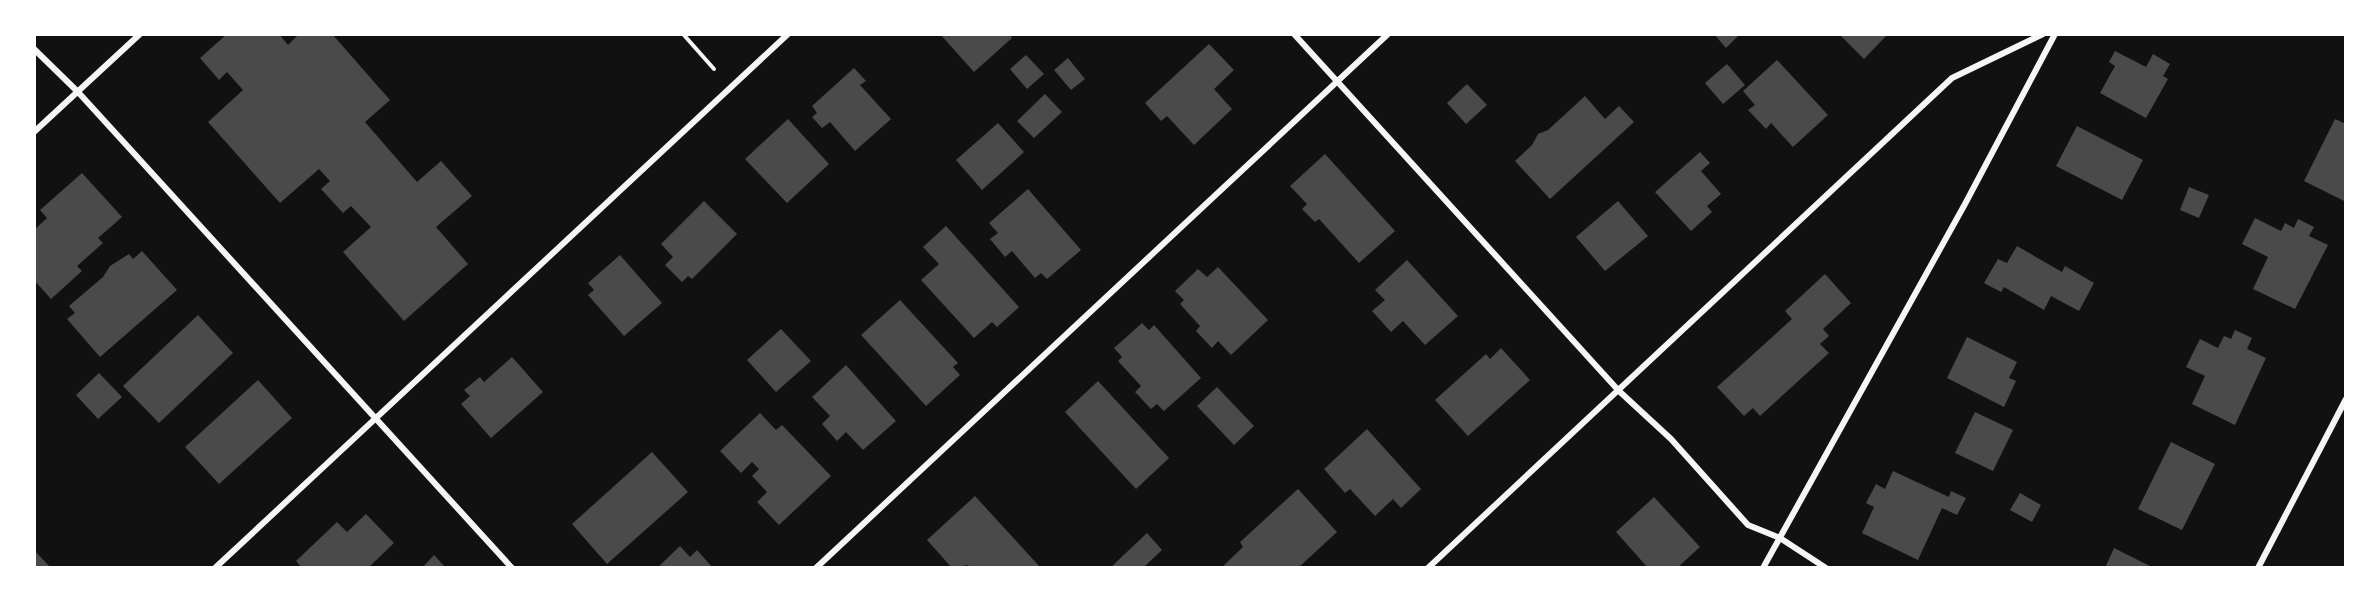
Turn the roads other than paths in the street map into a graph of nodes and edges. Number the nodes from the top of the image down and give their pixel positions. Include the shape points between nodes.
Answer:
1 (140, 34) edge
2 (788, 34) edge
3 (1294, 34) edge
4 (1388, 34) edge
5 (2043, 34) edge
6 (2055, 34) edge
7 (34, 50) edge
8 (1336, 81) junction
9 (78, 92) junction
10 (34, 132) edge
11 (1619, 391) junction
12 (2346, 399) edge
13 (375, 418) junction
14 (1780, 538) junction
15 (214, 567) edge
16 (512, 567) edge
17 (816, 567) edge
18 (1428, 567) edge
19 (1763, 567) edge
20 (1826, 567) edge
21 (2258, 567) edge

1 - 9 street
2 - 13 street
3 - 8 street
4 - 8 street
5 - 11 street via 1952,78
6 - 14 street
7 - 9 street
8 - 11 street
8 - 17 street
9 - 10 street
9 - 13 street
11 - 14 street via 1671,439 1748,525
11 - 18 street
12 - 21 street
13 - 15 street
13 - 16 street
14 - 19 street
14 - 20 street

